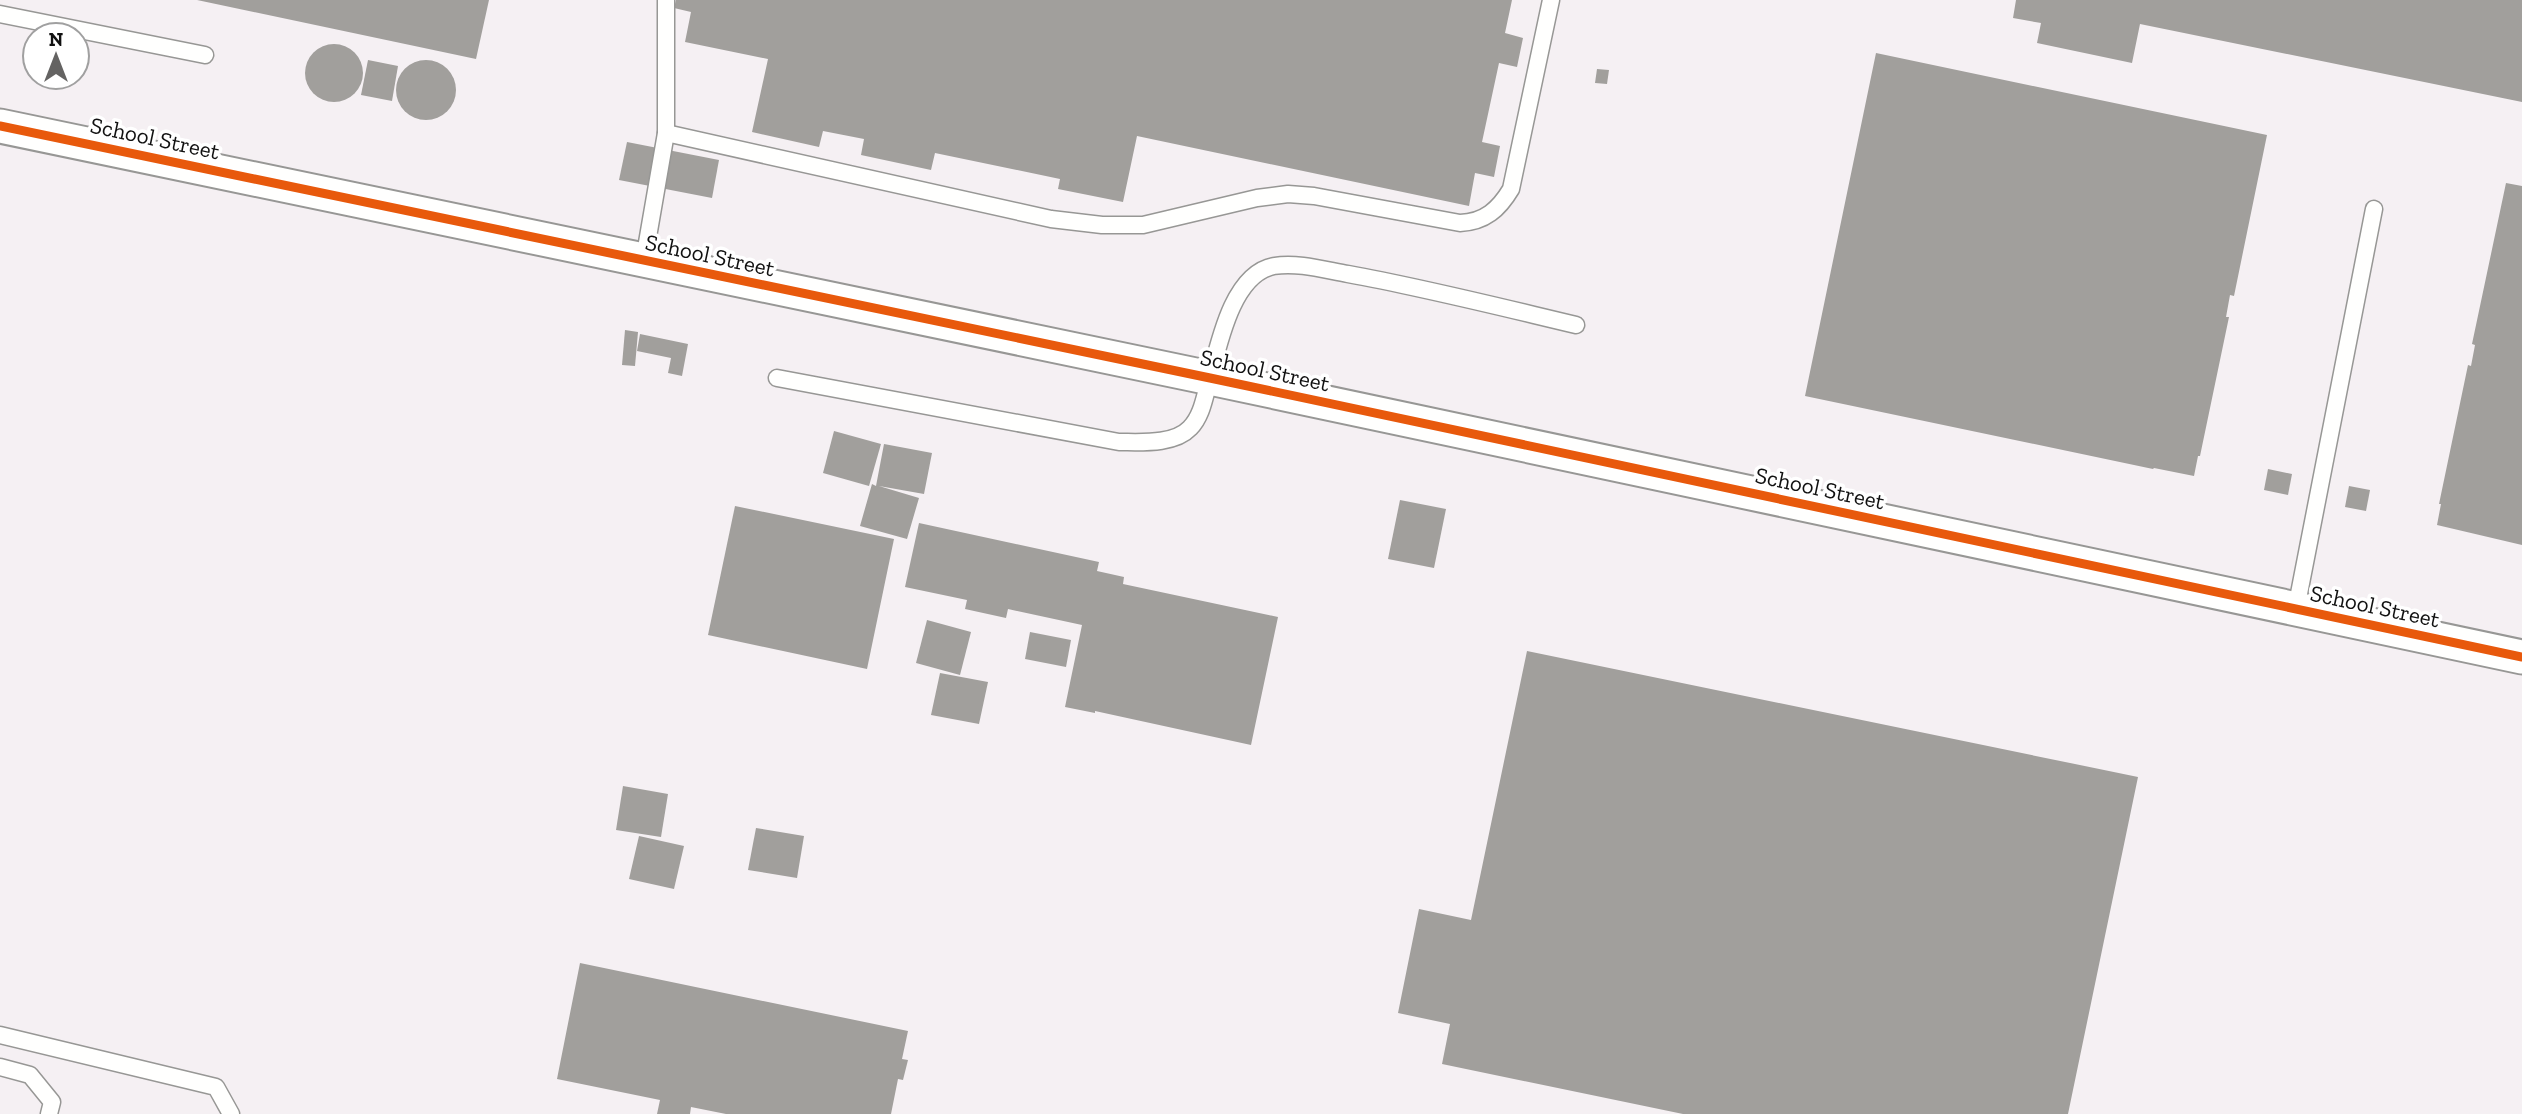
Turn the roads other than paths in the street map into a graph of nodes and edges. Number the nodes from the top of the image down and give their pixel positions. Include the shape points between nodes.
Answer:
1 (666, 0) edge
2 (1551, 0) edge
3 (0, 14) edge
4 (205, 55) dead end
5 (0, 125) edge
6 (666, 133) junction
7 (2374, 209) dead end
8 (644, 260) junction
9 (1576, 325) dead end
10 (777, 378) dead end
11 (1210, 378) junction
12 (2296, 609) junction
13 (2522, 657) edge
14 (0, 1035) edge
15 (0, 1067) edge
16 (49, 1114) edge
17 (231, 1114) edge

1 - 6 lane
2 - 6 lane via 1511,189 1492,214 1472,222 1288,194 1143,225 1102,225 1051,219
3 - 4 lane
5 - 8 street, School Street
6 - 8 lane
7 - 12 lane
8 - 11 street, School Street
9 - 11 lane via 1403,284 1292,265 1273,266 1244,285 1228,318
10 - 11 lane via 1119,442 1167,439 1190,429 1201,411
11 - 12 street, School Street
12 - 13 street, School Street
14 - 17 lane via 216,1087
15 - 16 lane via 30,1075 52,1102

